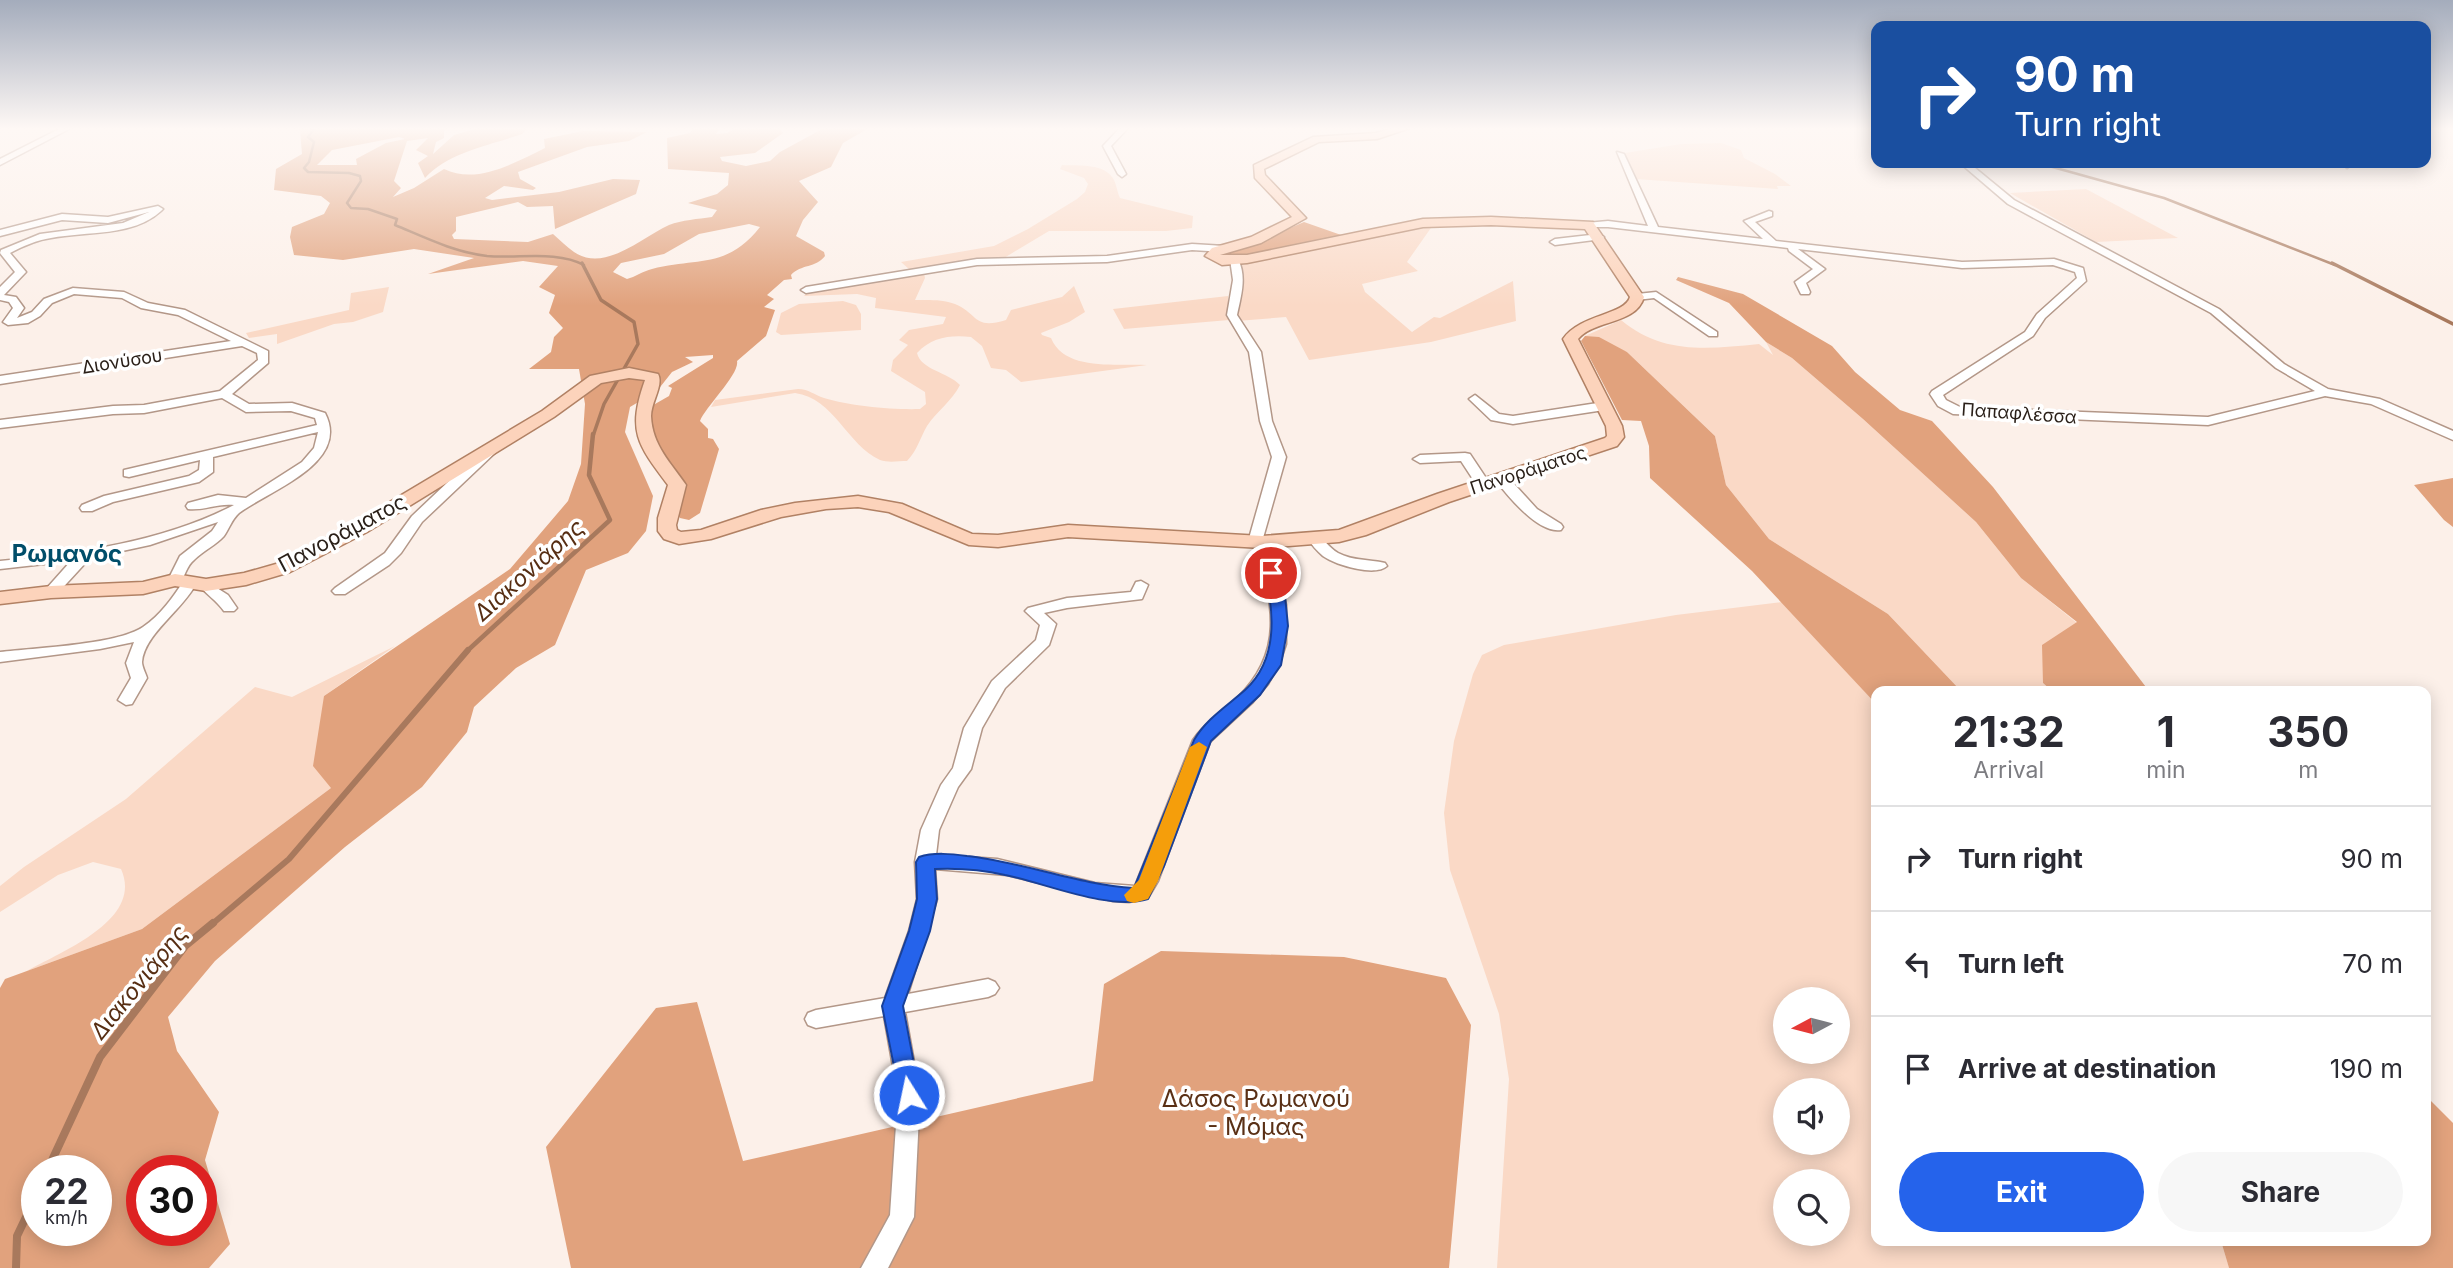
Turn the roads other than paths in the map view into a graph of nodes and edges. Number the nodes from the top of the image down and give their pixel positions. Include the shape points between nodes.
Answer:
1 (1270, 187) edge
2 (1635, 187) edge
3 (1993, 187) edge
4 (1769, 214) dead end
5 (1655, 230) junction
6 (1594, 231) junction
7 (0, 233) edge
8 (1555, 242) dead end
9 (1779, 244) junction
10 (1230, 255) junction
11 (806, 290) dead end
12 (1804, 292) dead end
13 (0, 295) edge
14 (1637, 297) junction
15 (1713, 334) dead end
16 (244, 342) junction
17 (0, 380) edge
18 (2325, 392) junction
19 (224, 394) junction
20 (1475, 399) dead end
21 (1604, 406) junction
22 (0, 424) edge
23 (325, 427) junction
24 (2453, 436) edge
25 (493, 446) junction
26 (207, 454) junction
27 (1420, 459) dead end
28 (129, 473) dead end
29 (1501, 478) junction
30 (1483, 484) junction
31 (248, 502) junction
32 (193, 506) dead end
33 (86, 508) dead end
34 (231, 512) junction
35 (1556, 527) dead end
36 (1315, 539) junction
37 (1259, 542) junction
38 (85, 555) junction
39 (0, 565) edge
40 (1380, 566) dead end
41 (190, 583) junction
42 (1141, 585) dead end
43 (340, 591) dead end
44 (51, 592) junction
45 (0, 598) edge
46 (229, 608) dead end
47 (145, 633) junction
48 (0, 657) edge
49 (126, 700) dead end
50 (925, 862) junction
51 (988, 988) dead end
52 (892, 1006) junction
53 (816, 1019) dead end
54 (874, 1268) edge

1 - 10 main road via 1300,218
2 - 5 street
3 - 18 street via 2011,202 2215,311 2280,366
4 - 9 street via 1749,221
5 - 6 street, Παπαφλέσσα via 1608,224
5 - 9 street, Παπαφλέσσα
6 - 8 street, Παπαφλέσσα
6 - 10 main road via 1491,221 1415,224
6 - 14 main road
7 - 13 street via 62,218 108,220 158,209 128,223 51,234 16,245 4,252 21,272
9 - 12 street via 1820,269 1800,282
9 - 18 street, Παπαφλέσσα via 1962,265 2047,261 2078,270 2082,279 2041,316 2029,334 1936,394 1958,411 2208,421
10 - 11 street via 1192,247 1107,259 977,262
10 - 37 street via 1238,279 1232,315 1255,352 1266,421 1279,457
13 - 16 street via 19,308 8,322 24,321 48,301 73,290 124,295 145,306 181,312
14 - 15 street via 1656,295
14 - 21 main road, Πανοράματος via 1629,310 1582,327 1570,339
16 - 17 street, Διονύσου
16 - 19 street via 262,351 264,361
18 - 24 street, Παπαφλέσσα via 2372,400
19 - 22 street
19 - 23 street via 246,408 292,407 321,416
20 - 21 street via 1495,417 1513,420
21 - 29 main road, Πανοράματος via 1616,433 1611,442
23 - 26 street
23 - 31 street via 324,444 312,462
25 - 37 main road, Πανοράματος via 596,379 622,373 647,375 653,381 643,419 650,448 677,485 666,524 675,537 701,536 778,511 868,502 984,541 1068,531
25 - 41 main road, Πανοράματος via 360,528 283,568 246,579
25 - 43 street via 418,517 395,551
26 - 28 street
26 - 33 street via 206,472 194,479
27 - 30 street via 1465,457
29 - 30 main road, Πανοράματος
29 - 35 street via 1527,509
30 - 36 main road, Πανοράματος via 1350,534
31 - 32 street via 218,499
31 - 34 street
34 - 38 street via 179,533
34 - 41 street via 218,534 185,559
36 - 37 main road, Πανοράματος
36 - 40 street via 1336,558
37 - 50 street via 1280,611 1277,653 1267,676 1202,740 1141,893 1099,890 1004,867
38 - 39 street
38 - 44 street
41 - 44 main road, Πανοράματος
41 - 46 street via 223,598
41 - 47 street
42 - 50 street via 1137,596 1033,611 1048,624 1043,642 1004,677 973,728 962,769 930,830
44 - 45 main road, Πανοράματος
47 - 48 street
47 - 49 street via 134,663 139,678
50 - 52 street via 927,899
51 - 52 street
52 - 53 street
52 - 54 street via 909,1095 903,1205 902,1217

